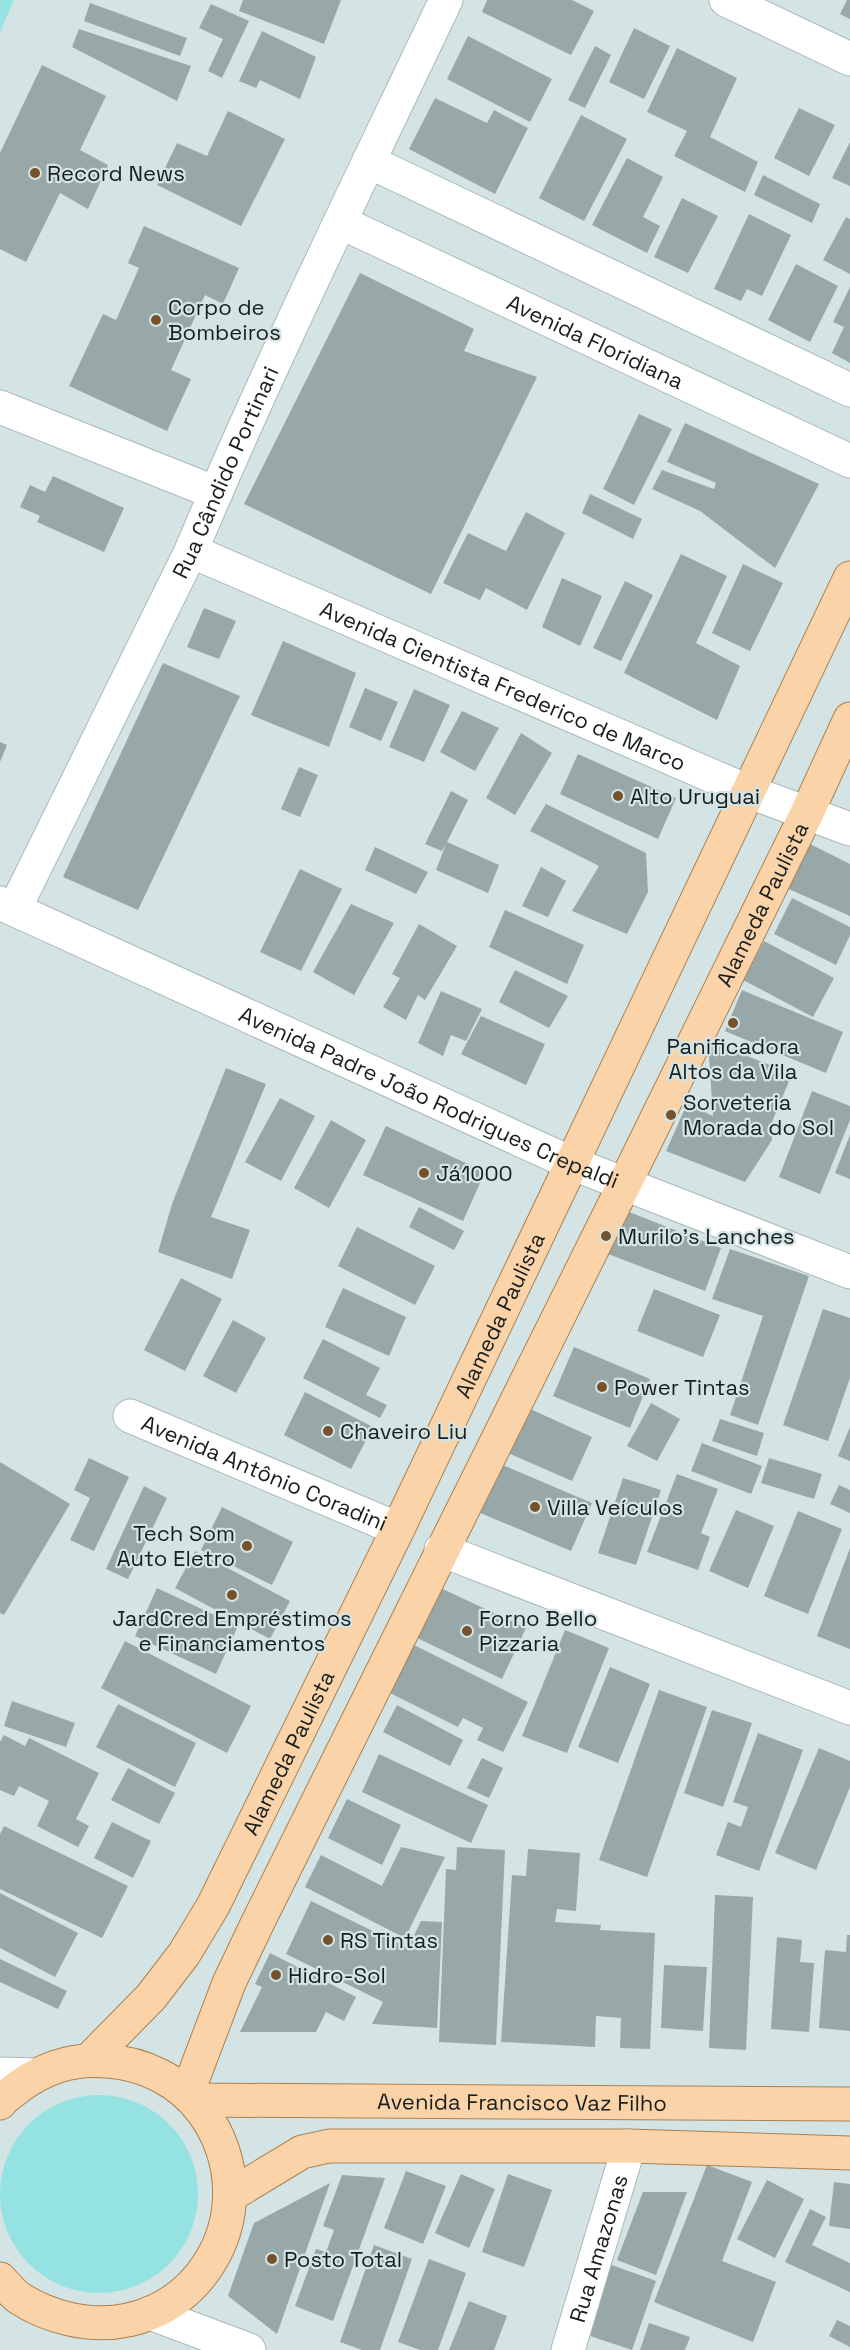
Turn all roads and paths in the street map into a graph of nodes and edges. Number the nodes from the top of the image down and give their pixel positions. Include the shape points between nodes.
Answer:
1 (446, 0) edge
2 (726, 0) edge
3 (850, 58) edge
4 (369, 160) junction
5 (340, 222) junction
6 (850, 390) edge
7 (0, 407) edge
8 (850, 461) edge
9 (216, 493) junction
10 (191, 551) junction
11 (850, 578) edge
12 (850, 719) edge
13 (747, 791) junction
14 (807, 813) junction
15 (850, 829) edge
16 (7, 905) edge
17 (571, 1163) junction
18 (624, 1185) junction
19 (850, 1272) edge
20 (130, 1416) dead end
21 (398, 1529) junction
22 (441, 1550) junction
23 (850, 1708) edge
24 (90, 2060) junction
25 (0, 2074) edge
26 (36, 2074) junction
27 (191, 2097) junction
28 (0, 2103) edge
29 (850, 2104) edge
30 (629, 2146) junction
31 (850, 2153) edge
32 (231, 2195) junction
33 (0, 2279) edge
34 (138, 2317) junction
35 (95, 2350) edge
36 (249, 2350) edge
37 (568, 2350) edge

1 - 4 street, Rua Cândido Portinari
2 - 3 street
4 - 5 street, Rua Cândido Portinari
4 - 6 street
5 - 8 street, Avenida Floridiana
5 - 9 street, Rua Cândido Portinari
7 - 9 street
9 - 10 street, Rua Cândido Portinari
10 - 13 street, Avenida Cientista Frederico de Marco
10 - 16 street, Rua Cândido Portinari
11 - 13 main road, Alameda Paulista
12 - 14 main road, Alameda Paulista
13 - 14 street, Avenida Cientista Frederico de Marco
13 - 17 main road, Alameda Paulista
14 - 15 street, Avenida Cientista Frederico de Marco
14 - 18 main road, Alameda Paulista
16 - 17 street, Avenida Padre João Rodrigues Crepaldi
17 - 18 street, Avenida Padre João Rodrigues Crepaldi
17 - 21 main road, Alameda Paulista
18 - 19 street, Avenida Padre João Rodrigues Crepaldi
18 - 22 main road, Alameda Paulista
20 - 21 street, Avenida Antônio Coradini
21 - 24 main road, Alameda Paulista via 213,1906 151,1997
22 - 23 street
22 - 27 main road, Alameda Paulista via 229,1983
24 - 26 main road via 62,2064
24 - 27 main road via 125,2062 158,2074
25 - 26 street
26 - 28 main road
27 - 29 main road, Avenida Francisco Vaz Filho
27 - 32 main road via 215,2128 227,2160
30 - 31 main road, Avenida Francisco Vaz Filho
30 - 32 main road, Avenida Francisco Vaz Filho via 329,2146 302,2152
30 - 37 street, Rua Amazonas
32 - 34 main road via 225,2232 209,2266 183,2295
33 - 34 main road via 19,2298 52,2315 89,2324
34 - 35 main road
34 - 36 street

